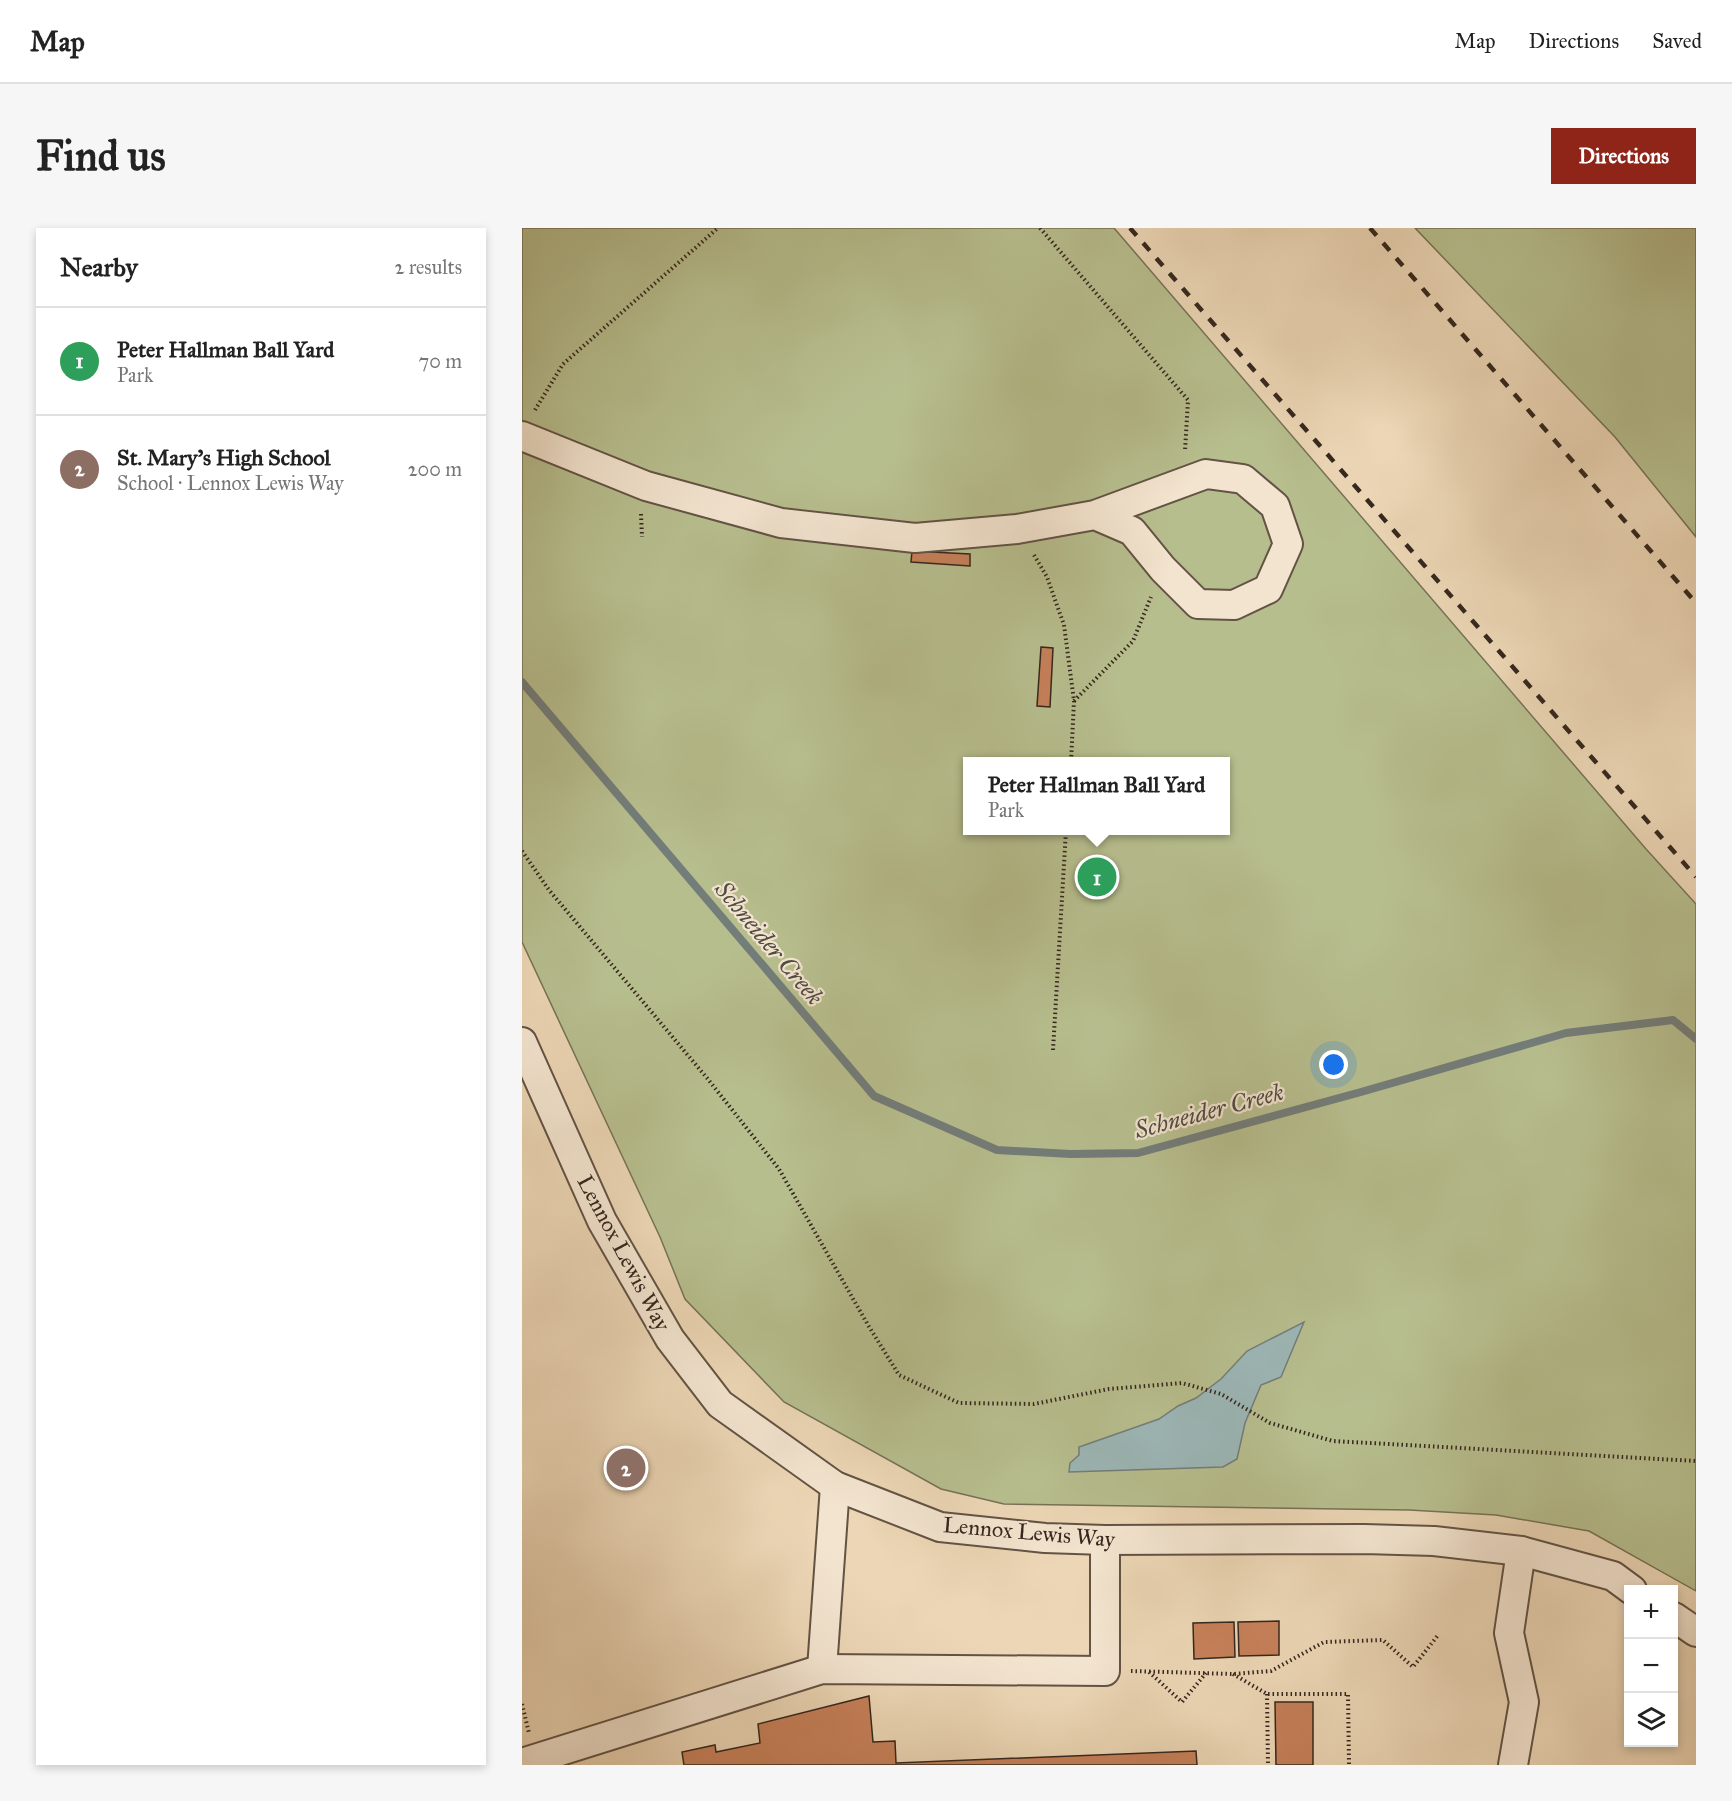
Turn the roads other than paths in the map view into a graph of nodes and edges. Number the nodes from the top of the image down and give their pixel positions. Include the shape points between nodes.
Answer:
1 (528, 424) edge
2 (1095, 515) junction
3 (522, 1042) edge
4 (835, 1486) junction
5 (1105, 1540) junction
6 (1521, 1551) junction
7 (1625, 1585) edge
8 (1678, 1620) edge
9 (1696, 1632) edge
10 (822, 1670) junction
11 (522, 1763) edge
12 (1513, 1765) edge

1 - 2 street via 646,486 781,523 915,538 1017,529
2 - 2 street via 1206,474 1243,479 1275,506 1288,544 1268,589 1234,605 1198,603 1132,531
3 - 4 street, Lennox Lewis Way via 602,1221 670,1339 720,1404
4 - 5 street, Lennox Lewis Way via 940,1527
4 - 10 street
5 - 6 street, Lennox Lewis Way via 1364,1539 1434,1541
5 - 10 street via 1105,1671
6 - 7 street, Lennox Lewis Way via 1613,1576
6 - 12 street via 1509,1633 1524,1702
8 - 9 street
10 - 11 street

